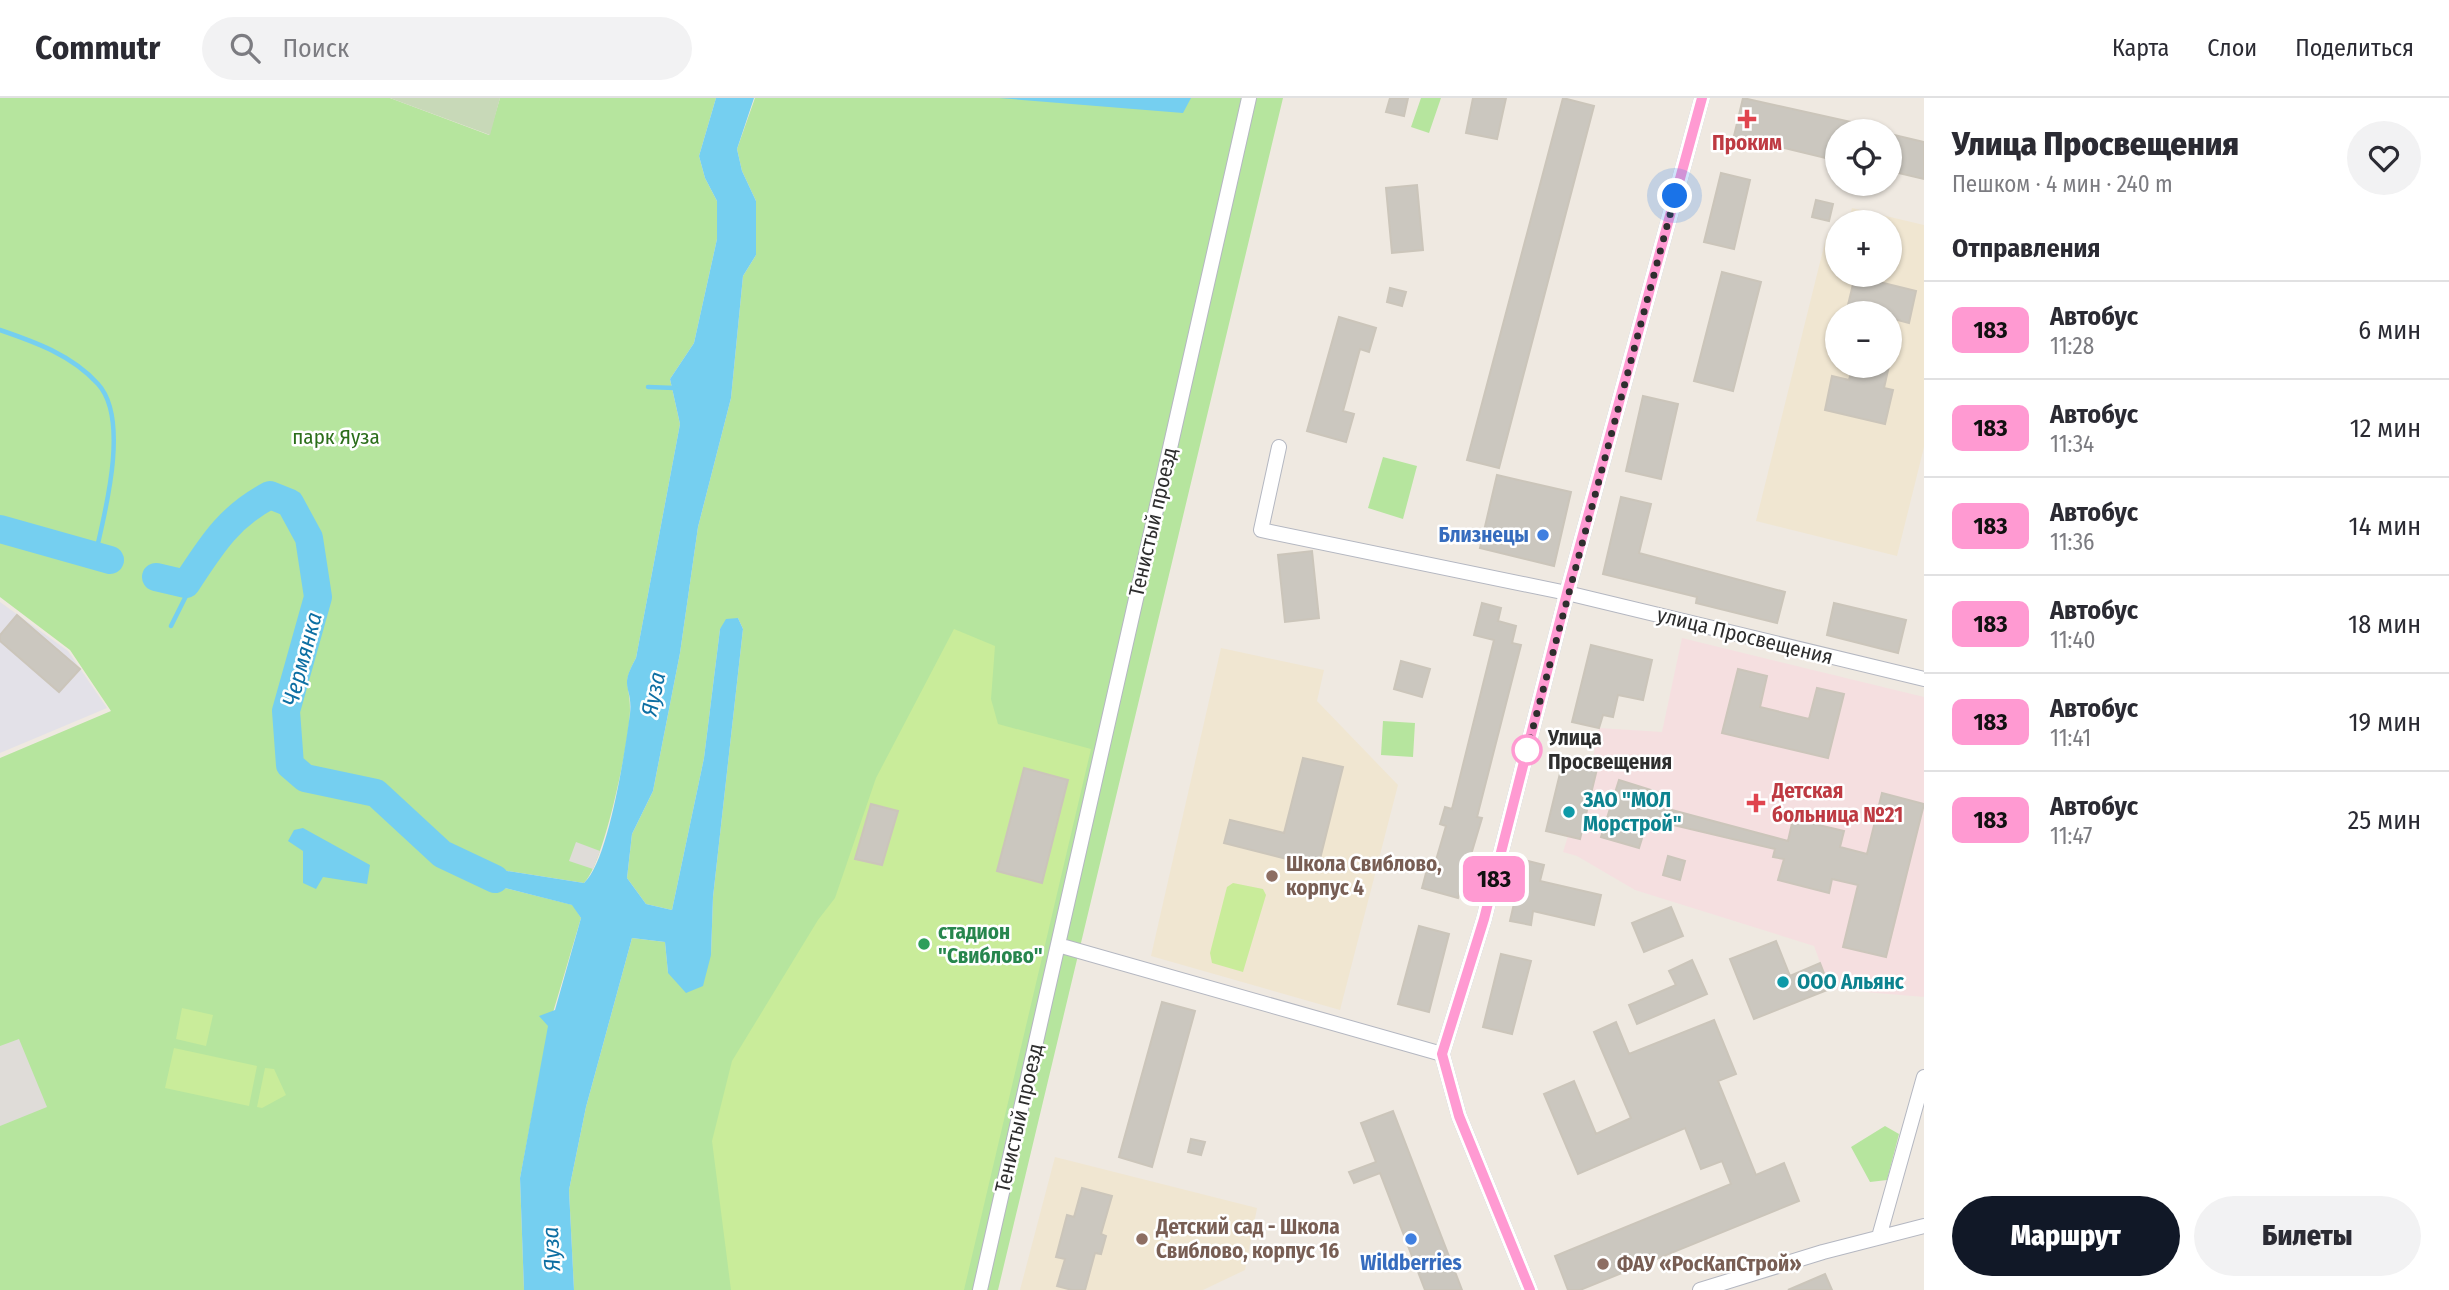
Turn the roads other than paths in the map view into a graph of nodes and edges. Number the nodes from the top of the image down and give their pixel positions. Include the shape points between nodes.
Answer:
1 (1249, 98) edge
2 (1702, 98) edge
3 (1279, 447) dead end
4 (1567, 593) junction
5 (1924, 679) edge
6 (1058, 945) junction
7 (1442, 1054) junction
8 (1924, 1077) edge
9 (1924, 1226) edge
10 (1879, 1237) junction
11 (980, 1290) edge
12 (1530, 1290) edge
13 (1700, 1290) edge

1 - 6 street, Тенистый проезд
2 - 4 street
3 - 4 street, улица Просвещения via 1261,530
4 - 5 street, улица Просвещения
4 - 7 street via 1484,919
6 - 7 street
6 - 11 street, Тенистый проезд
7 - 12 street via 1459,1116
8 - 10 street
9 - 10 street
10 - 13 street

